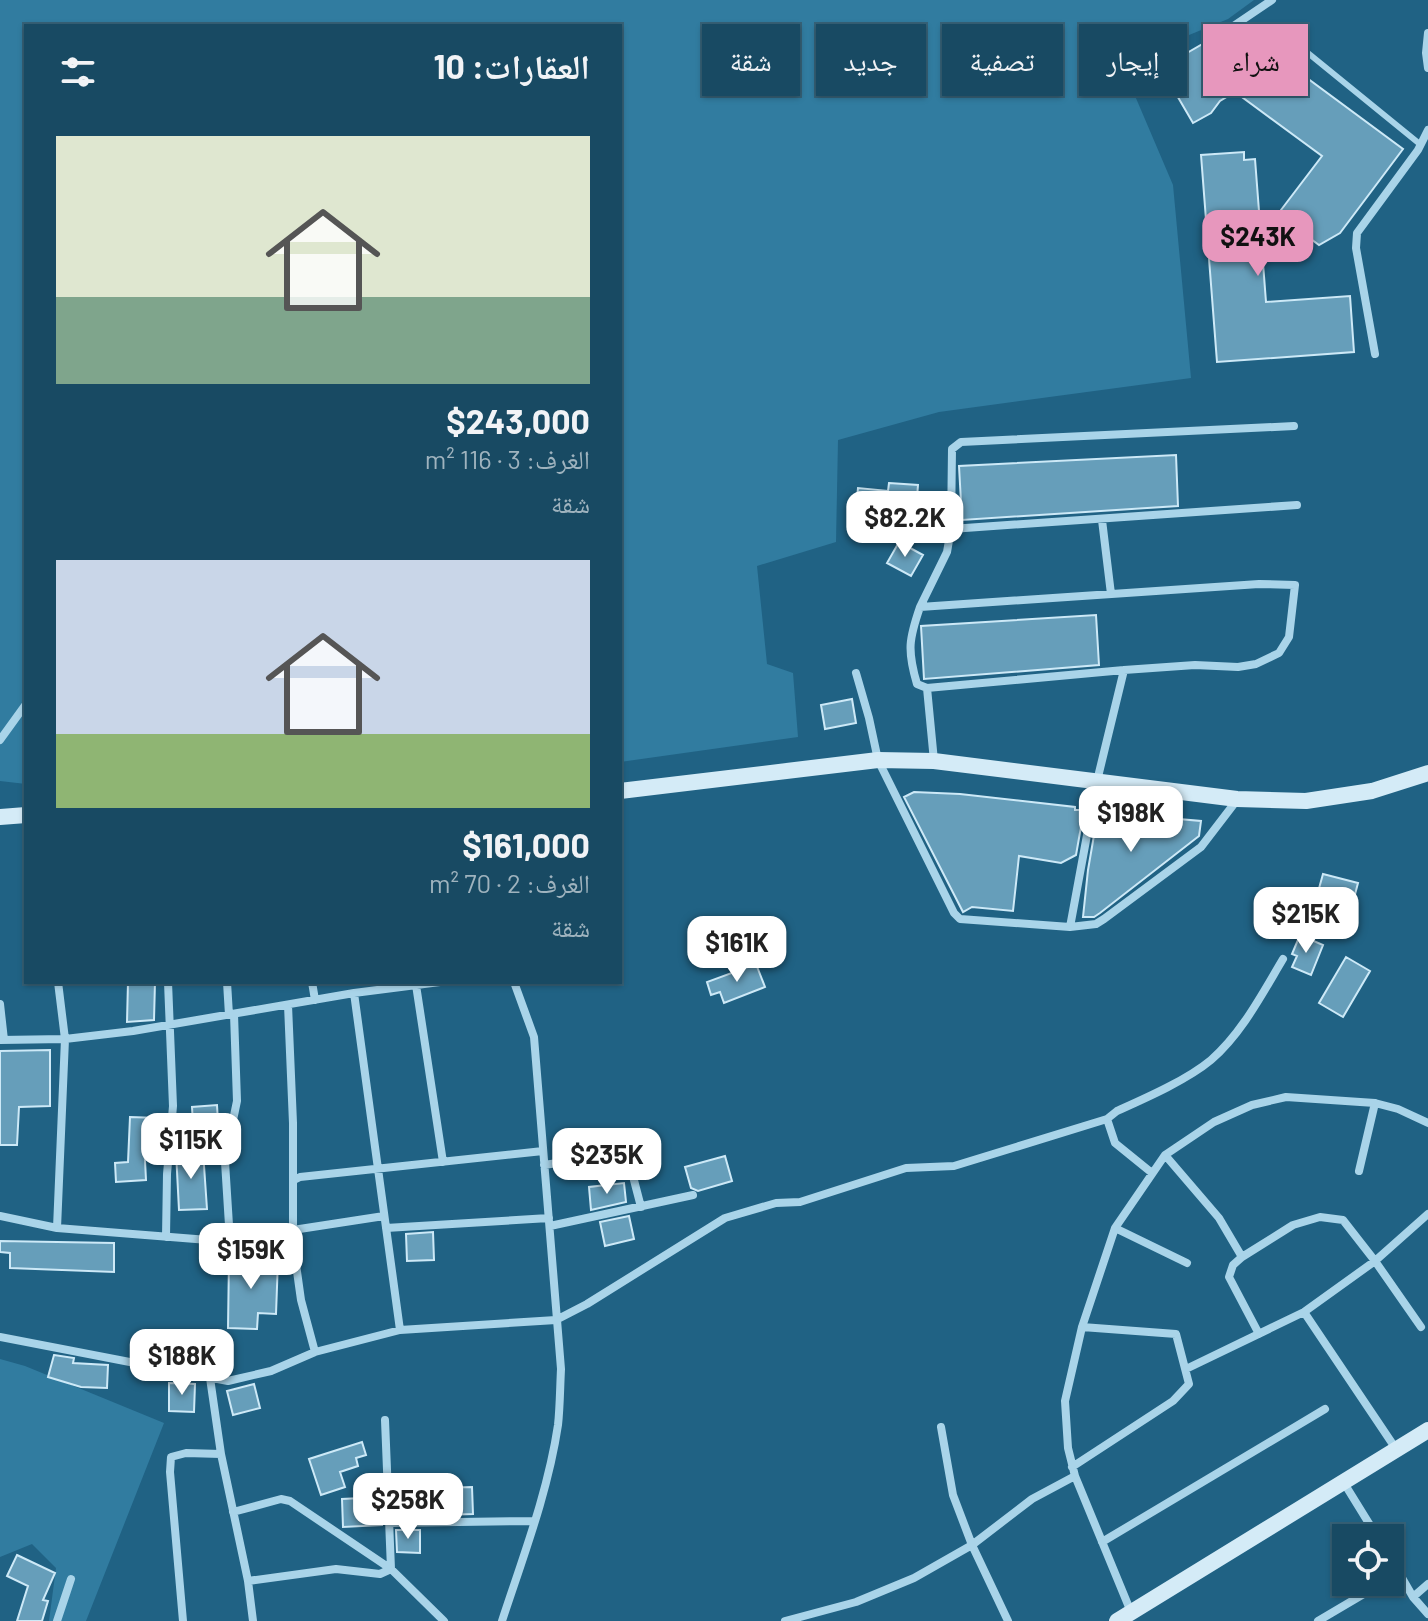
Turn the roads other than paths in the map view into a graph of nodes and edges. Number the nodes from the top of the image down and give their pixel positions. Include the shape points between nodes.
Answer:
1 (1272, 0) edge
2 (1236, 24) edge
3 (1428, 33) edge
4 (1308, 53) edge
5 (1428, 68) edge
6 (1428, 130) edge
7 (1421, 145) junction
8 (1375, 354) dead end
9 (1294, 426) dead end
10 (1297, 505) dead end
11 (1102, 520) junction
12 (951, 529) junction
13 (1111, 594) junction
14 (920, 607) junction
15 (1124, 670) junction
16 (856, 673) dead end
17 (927, 688) junction
18 (24, 707) edge
19 (0, 740) edge
20 (878, 760) junction
21 (934, 761) junction
22 (1428, 773) edge
23 (1097, 781) junction
24 (622, 791) edge
25 (1237, 799) junction
26 (0, 808) edge
27 (24, 814) edge
28 (24, 815) edge
29 (0, 817) edge
30 (1070, 927) junction
31 (1283, 959) dead end
32 (58, 984) edge
33 (168, 984) edge
34 (227, 984) edge
35 (312, 984) edge
36 (424, 984) edge
37 (515, 984) edge
38 (416, 985) junction
39 (381, 986) edge
40 (354, 993) junction
41 (315, 1000) junction
42 (0, 1004) edge
43 (288, 1005) junction
44 (231, 1014) junction
45 (171, 1025) junction
46 (65, 1039) junction
47 (2, 1040) edge
48 (1375, 1103) junction
49 (1107, 1119) junction
50 (1428, 1123) edge
51 (543, 1151) junction
52 (1165, 1155) junction
53 (443, 1162) junction
54 (544, 1165) junction
55 (377, 1168) junction
56 (1359, 1171) dead end
57 (1152, 1173) junction
58 (294, 1180) junction
59 (693, 1195) dead end
60 (641, 1207) junction
61 (1428, 1214) edge
62 (0, 1216) edge
63 (384, 1216) junction
64 (550, 1222) junction
65 (57, 1228) junction
66 (386, 1228) junction
67 (1115, 1228) junction
68 (293, 1230) junction
69 (166, 1237) junction
70 (230, 1241) junction
71 (293, 1243) junction
72 (1242, 1257) junction
73 (1375, 1261) junction
74 (1187, 1263) dead end
75 (1304, 1312) junction
76 (556, 1320) junction
77 (1082, 1327) junction
78 (1421, 1327) dead end
79 (400, 1330) junction
80 (1259, 1334) junction
81 (0, 1337) edge
82 (315, 1352) junction
83 (1186, 1369) junction
84 (210, 1378) junction
85 (1325, 1409) dead end
86 (385, 1420) dead end
87 (941, 1427) dead end
88 (1428, 1430) edge
89 (1396, 1450) junction
90 (221, 1454) junction
91 (1074, 1471) junction
92 (1344, 1483) junction
93 (233, 1512) junction
94 (535, 1521) junction
95 (389, 1523) junction
96 (1369, 1524) edge
97 (1102, 1542) junction
98 (972, 1545) junction
99 (391, 1569) junction
100 (71, 1579) dead end
101 (1404, 1580) edge
102 (248, 1581) junction
103 (1428, 1584) edge
104 (1360, 1596) edge
105 (1413, 1597) junction
106 (1428, 1614) edge
107 (1124, 1616) edge
108 (57, 1621) edge
109 (183, 1621) edge
110 (253, 1621) edge
111 (444, 1621) edge
112 (502, 1621) edge
113 (785, 1621) edge
114 (1008, 1621) edge
115 (1318, 1621) edge

1 - 2 street
3 - 5 street
4 - 7 lane
6 - 7 street
7 - 8 street via 1357,233
9 - 12 street via 961,442 952,449
10 - 11 street
11 - 12 street
11 - 13 street
12 - 14 street via 947,552
13 - 14 street
13 - 15 street via 1295,585 1289,637 1279,653 1238,667
14 - 17 street via 909,638 911,664 917,684
15 - 17 street
15 - 23 street
16 - 20 street
17 - 21 street
18 - 19 street
20 - 21 street
20 - 24 street
20 - 30 street via 960,919
21 - 23 street
22 - 25 street via 1337,797
23 - 25 street
23 - 30 street
25 - 30 street via 1201,847 1096,924
26 - 27 street
28 - 29 street
31 - 49 street via 1249,1015 1211,1060
32 - 46 street
33 - 45 street
34 - 44 street
35 - 41 street
36 - 38 street
37 - 51 street via 534,1037
38 - 39 street
38 - 53 street
39 - 40 street
40 - 41 street
40 - 55 street
41 - 43 street
42 - 47 street
43 - 44 street
43 - 58 street
44 - 45 street
44 - 70 street via 237,1101 224,1146
45 - 46 street
45 - 69 street
46 - 47 street
46 - 65 street
48 - 50 street
48 - 52 street via 1267,1100 1214,1122
48 - 56 street
49 - 57 street via 1115,1143
49 - 76 street via 954,1166 916,1166 800,1202 776,1203 725,1218
51 - 53 street
51 - 54 street
52 - 57 street
52 - 72 street via 1219,1218
53 - 55 street
54 - 60 street via 625,1155
54 - 64 street
55 - 58 street
55 - 63 street
57 - 67 street
58 - 68 street
59 - 60 street
60 - 64 street
61 - 73 street
62 - 65 street
63 - 66 street
63 - 68 street
64 - 66 street
64 - 76 street
65 - 69 street
66 - 79 street
67 - 74 street
67 - 77 street
68 - 71 street
69 - 70 street
70 - 71 street
71 - 82 street
72 - 73 street via 1293,1225 1330,1217 1343,1220
72 - 80 street via 1229,1277
73 - 75 street
73 - 78 street
75 - 80 street
75 - 89 street
76 - 79 street
76 - 94 street via 561,1369 558,1423
77 - 83 street via 1176,1334
77 - 91 street via 1065,1401
79 - 82 street
80 - 83 street
81 - 84 street
82 - 84 street via 244,1379
83 - 91 street via 1188,1387 1173,1401
84 - 90 street
85 - 97 street
86 - 95 street
87 - 98 street via 953,1495
88 - 89 street
89 - 92 street
90 - 93 street
90 - 109 street via 171,1457
91 - 97 street
91 - 98 street
92 - 96 street
92 - 107 street
93 - 99 street via 290,1501
93 - 102 street
94 - 95 street
94 - 112 street
95 - 99 street
97 - 107 street
98 - 113 street via 884,1592
98 - 114 street
99 - 102 street via 380,1574 336,1569
99 - 111 street
100 - 108 street
101 - 105 street
102 - 110 street
103 - 105 street
104 - 115 street
105 - 106 street

